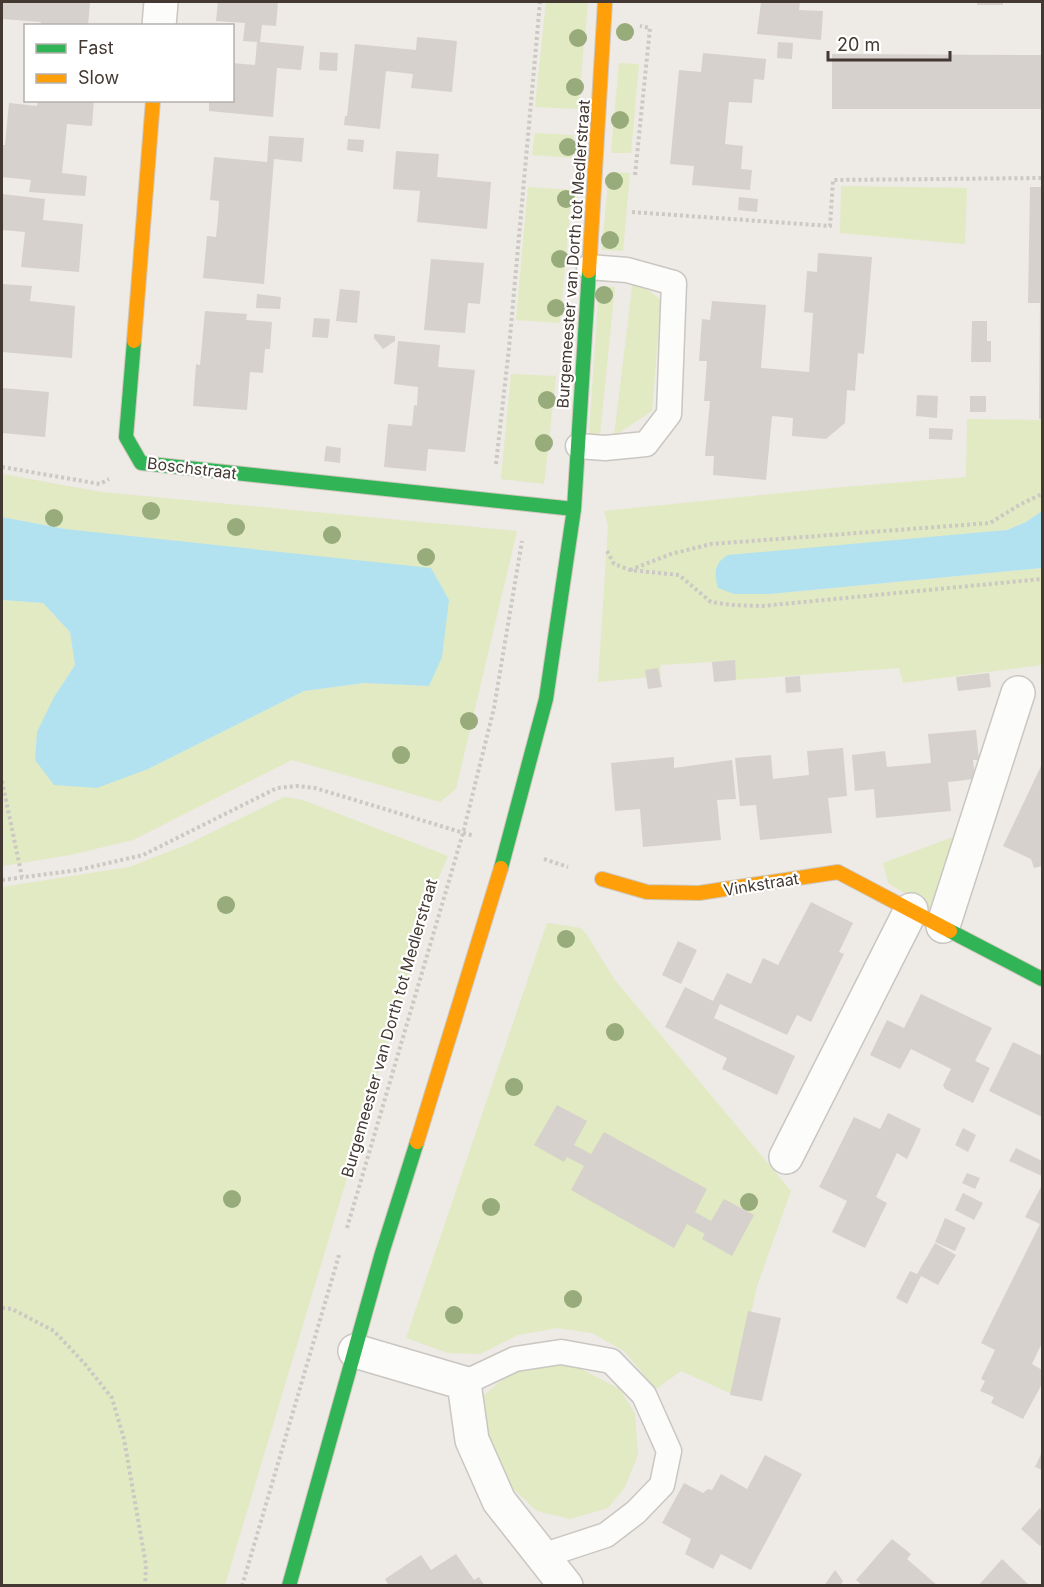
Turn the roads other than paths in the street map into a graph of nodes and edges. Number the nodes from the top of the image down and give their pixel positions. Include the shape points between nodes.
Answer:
1 (161, 2) edge
2 (605, 2) edge
3 (159, 24) edge
4 (153, 102) edge
5 (589, 267) junction
6 (578, 446) junction
7 (574, 509) junction
8 (1018, 693) dead end
9 (602, 879) dead end
10 (911, 910) junction
11 (943, 926) junction
12 (1042, 979) edge
13 (786, 1157) dead end
14 (355, 1351) junction
15 (464, 1383) junction
16 (543, 1556) junction
17 (288, 1586) edge
18 (566, 1586) edge

1 - 3 street
2 - 5 street, Burgemeester van Dorth tot Medlerstraat
4 - 7 street, Boschstraat via 126,437 141,464
5 - 6 street, Burgemeester van Dorth tot Medlerstraat
5 - 6 lane via 627,270 674,283 669,414 646,444
6 - 7 street, Burgemeester van Dorth tot Medlerstraat
7 - 14 street, Burgemeester van Dorth tot Medlerstraat via 546,699 511,836
8 - 11 street
9 - 10 street, Vinkstraat via 647,892 699,893 838,872
10 - 11 street, Vinkstraat
10 - 13 street
11 - 12 street, Vinkstraat
14 - 15 street
14 - 17 street, Burgemeester van Dorth tot Medlerstraat
15 - 16 street via 472,1440 499,1501
15 - 16 lane via 515,1359 561,1353 611,1361 644,1395 669,1451 662,1485 606,1535
16 - 18 street

